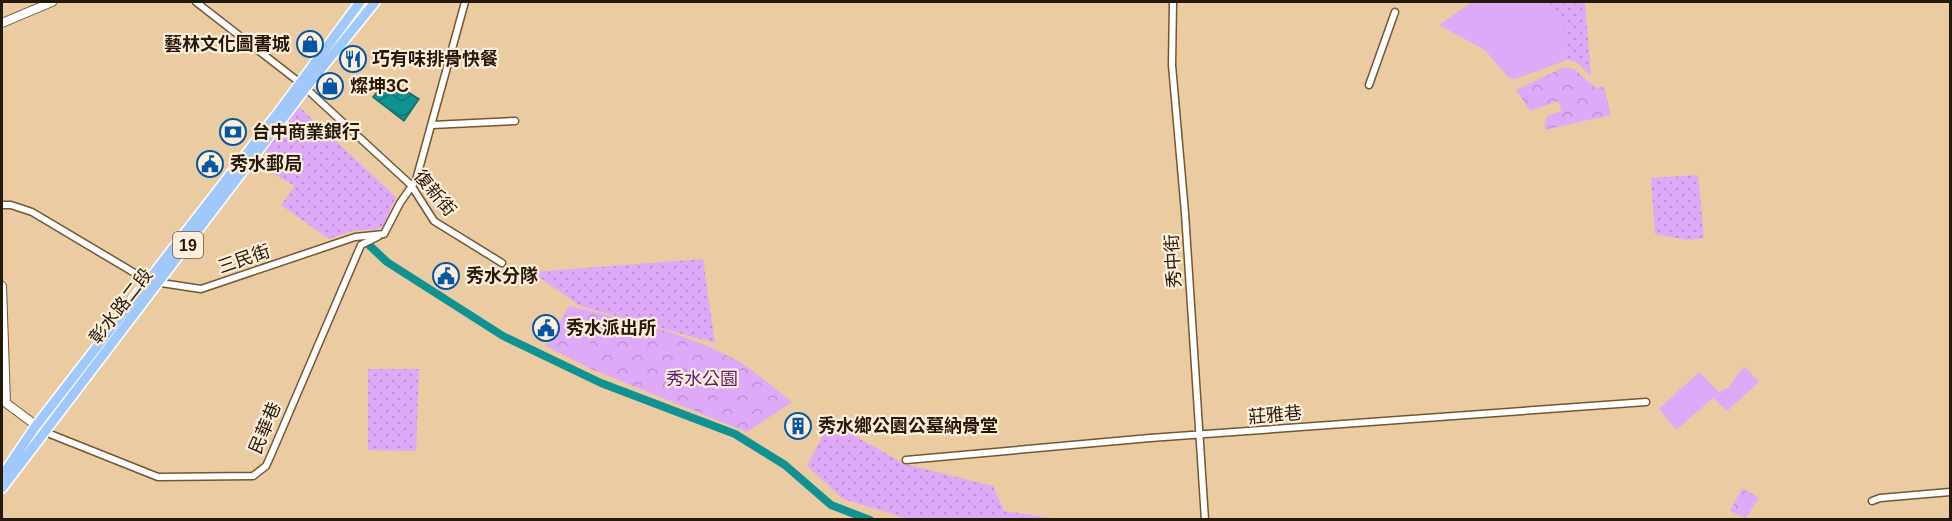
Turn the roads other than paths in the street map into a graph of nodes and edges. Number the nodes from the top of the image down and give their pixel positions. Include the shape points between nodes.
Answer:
1 (52, 2) edge
2 (196, 2) edge
3 (360, 2) edge
4 (375, 2) edge
5 (465, 2) edge
6 (1173, 2) edge
7 (1395, 12) dead end
8 (2, 23) edge
9 (301, 85) junction
10 (1369, 85) dead end
11 (515, 121) dead end
12 (432, 125) junction
13 (411, 185) junction
14 (2, 205) edge
15 (384, 234) junction
16 (502, 262) dead end
17 (148, 281) junction
18 (159, 284) junction
19 (2, 286) edge
20 (1646, 402) dead end
21 (4, 404) edge
22 (35, 427) junction
23 (45, 432) junction
24 (1199, 436) junction
25 (906, 460) dead end
26 (2, 476) edge
27 (2, 488) edge
28 (1950, 492) edge
29 (1872, 501) dead end
30 (1205, 519) edge

1 - 8 street
2 - 9 street, 復新街
3 - 9 main road, 彰水路二段 / 19
4 - 9 main road, 彰水路二段 / 19
5 - 12 street
6 - 24 street, 秀中街 via 1172,64
7 - 10 street
9 - 13 street, 復新街
9 - 17 main road, 彰水路二段 / 19
9 - 18 main road, 彰水路二段 / 19
11 - 12 street
12 - 13 street via 416,180
13 - 15 street
13 - 16 street, 復新街 via 434,220
14 - 17 street, 三民街 via 32,212
15 - 18 street, 三民街 via 355,237 201,289
15 - 23 street, 民華巷 via 361,245 266,466 253,476 158,477
17 - 18 street, 三民街
17 - 22 main road, 彰水路二段 / 19
18 - 23 main road, 彰水路二段 / 19
19 - 21 street
20 - 24 street, 莊雅巷
21 - 22 street
22 - 23 street
22 - 26 main road, 彰水路二段 / 19
23 - 27 main road, 彰水路二段 / 19
24 - 25 street, 莊雅巷
24 - 30 street, 秀中街
28 - 29 street

